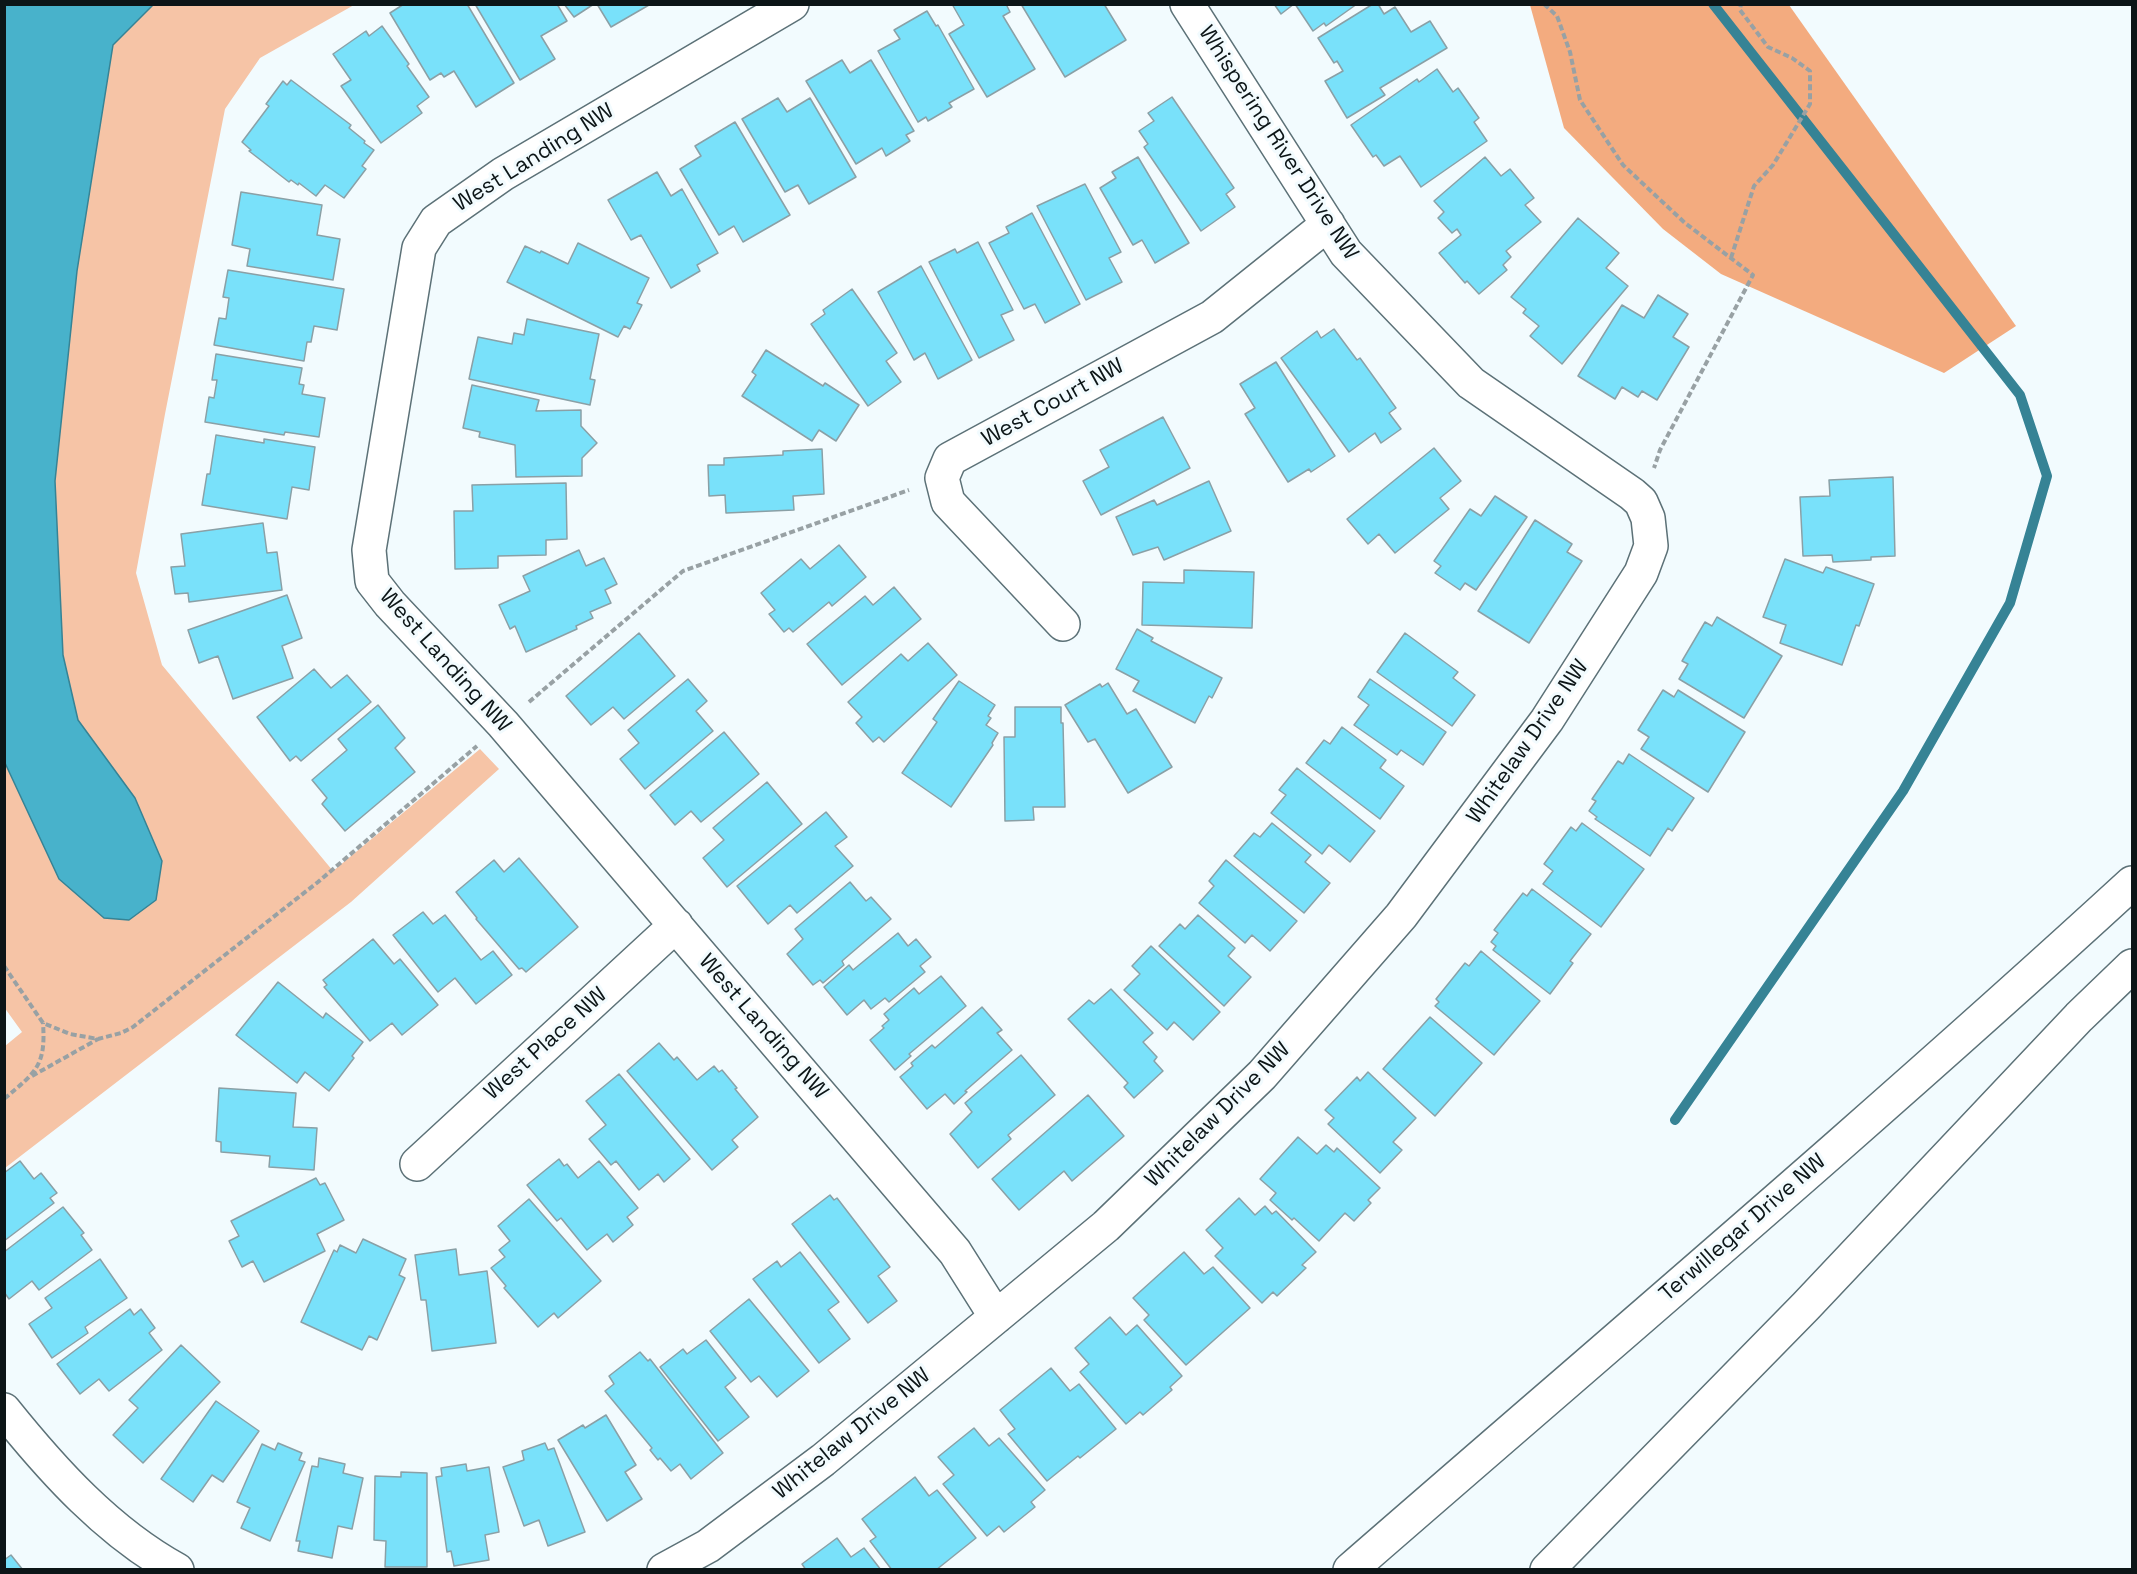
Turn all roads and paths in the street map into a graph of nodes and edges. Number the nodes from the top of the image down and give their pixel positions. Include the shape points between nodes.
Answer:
1 (792, 4) edge
2 (1187, 4) edge
3 (1544, 4) edge
4 (1741, 4) edge
5 (1328, 224) junction
6 (1731, 258) junction
7 (942, 478) junction
8 (1641, 502) junction
9 (1063, 624) dead end
10 (503, 724) junction
11 (2133, 882) edge
12 (676, 925) junction
13 (4, 966) edge
14 (2133, 966) edge
15 (43, 1023) junction
16 (98, 1039) junction
17 (31, 1076) junction
18 (4, 1099) edge
19 (417, 1164) dead end
20 (996, 1317) junction
21 (4, 1410) edge
22 (177, 1569) edge
23 (664, 1569) edge
24 (1350, 1569) edge
25 (1547, 1569) edge

1 - 10 street, West Landing NW via 502,174 436,221 419,248 369,550 372,581
2 - 5 street, Whispering River Drive NW
3 - 6 path via 1557,16 1570,52 1580,100 1623,165 1684,223
4 - 6 path via 1740,10 1768,47 1810,71 1810,104 1773,165 1754,186
5 - 7 street, West Court NW via 1212,316 950,459
5 - 8 street, Whispering River Drive NW via 1346,253 1472,383
6 - 8 path via 1753,275 1660,450
7 - 9 street via 948,502
7 - 10 path via 683,571
8 - 20 street, Whitelaw Drive NW via 1648,518 1651,546 1641,573 1547,720 1401,916 1262,1075 1107,1226
10 - 12 street, West Landing NW
10 - 16 path via 318,882 133,1027
11 - 24 street, Terwillegar Drive NW
12 - 19 street, West Place NW
12 - 20 street, West Landing NW via 955,1252
13 - 15 path
14 - 25 street via 2079,1017 1806,1306
15 - 16 path via 70,1034
15 - 17 path via 45,1046
16 - 17 path
17 - 18 path
20 - 23 street, Whitelaw Drive NW via 814,1466 708,1546
21 - 22 street via 105,1520 149,1554

